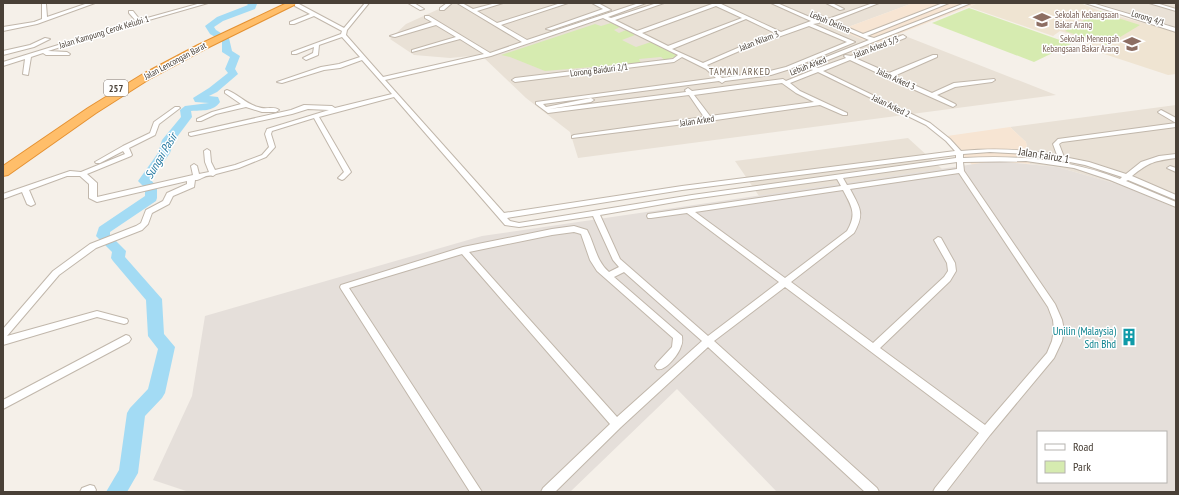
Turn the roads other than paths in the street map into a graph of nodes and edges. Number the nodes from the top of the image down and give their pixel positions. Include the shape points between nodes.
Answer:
1 (93, 3) edge
2 (206, 3) edge
3 (284, 3) edge
4 (367, 3) edge
5 (410, 3) edge
6 (450, 3) edge
7 (459, 3) edge
8 (501, 3) edge
9 (566, 3) edge
10 (594, 3) edge
11 (644, 3) edge
12 (662, 3) edge
13 (773, 3) edge
14 (786, 3) edge
15 (828, 3) edge
16 (875, 3) edge
17 (947, 3) edge
18 (969, 3) edge
19 (1087, 3) edge
20 (1098, 3) edge
21 (1151, 3) edge
22 (44, 4) edge
23 (295, 4) edge
24 (715, 4) edge
25 (193, 5) edge
26 (422, 9) dead end
27 (442, 9) dead end
28 (606, 9) junction
29 (842, 9) dead end
30 (1176, 10) edge
31 (473, 11) junction
32 (131, 12) dead end
33 (614, 13) junction
34 (314, 14) junction
35 (604, 16) junction
36 (426, 17) dead end
37 (745, 18) junction
38 (44, 20) junction
39 (611, 20) junction
40 (139, 21) junction
41 (816, 21) junction
42 (827, 21) junction
43 (292, 23) dead end
44 (436, 23) junction
45 (809, 24) junction
46 (497, 25) junction
47 (1176, 26) edge
48 (3, 29) edge
49 (1176, 30) edge
50 (344, 32) junction
51 (224, 33) junction
52 (638, 33) junction
53 (779, 33) junction
54 (393, 36) dead end
55 (903, 37) dead end
56 (458, 38) junction
57 (860, 38) junction
58 (47, 39) dead end
59 (520, 39) junction
60 (873, 40) junction
61 (526, 42) junction
62 (852, 42) junction
63 (866, 42) junction
64 (205, 43) junction
65 (317, 44) junction
66 (669, 48) junction
67 (414, 51) dead end
68 (3, 53) edge
69 (39, 53) junction
70 (294, 53) dead end
71 (840, 53) junction
72 (66, 54) dead end
73 (489, 55) junction
74 (682, 55) junction
75 (935, 56) dead end
76 (28, 57) junction
77 (306, 58) dead end
78 (363, 58) junction
79 (849, 58) junction
80 (3, 64) edge
81 (703, 65) junction
82 (809, 66) junction
83 (817, 70) junction
84 (26, 74) dead end
85 (778, 76) junction
86 (888, 76) junction
87 (381, 79) junction
88 (515, 80) dead end
89 (992, 80) dead end
90 (722, 81) junction
91 (280, 82) dead end
92 (785, 82) junction
93 (688, 91) junction
94 (227, 92) dead end
95 (395, 95) junction
96 (933, 96) junction
97 (820, 103) junction
98 (246, 105) junction
99 (953, 105) dead end
100 (308, 107) junction
101 (177, 108) dead end
102 (341, 108) junction
103 (1161, 112) dead end
104 (845, 114) dead end
105 (315, 115) junction
106 (708, 119) junction
107 (199, 120) dead end
108 (1176, 121) edge
109 (1176, 125) edge
110 (191, 134) dead end
111 (574, 137) dead end
112 (125, 147) junction
113 (207, 151) dead end
114 (959, 156) junction
115 (1176, 156) edge
116 (1061, 157) junction
117 (3, 163) edge
118 (194, 166) dead end
119 (961, 171) junction
120 (3, 172) edge
121 (67, 174) junction
122 (82, 174) junction
123 (213, 174) junction
124 (839, 177) junction
125 (342, 178) dead end
126 (194, 179) junction
127 (1124, 179) junction
128 (682, 188) junction
129 (846, 188) junction
130 (25, 190) junction
131 (3, 197) edge
132 (692, 197) junction
133 (1176, 198) edge
134 (31, 204) dead end
135 (1176, 205) edge
136 (688, 210) junction
137 (596, 214) junction
138 (502, 216) junction
139 (651, 216) dead end
140 (938, 240) dead end
141 (463, 250) junction
142 (625, 268) junction
143 (608, 276) junction
144 (783, 282) junction
145 (124, 321) dead end
146 (3, 335) edge
147 (126, 339) dead end
148 (3, 341) edge
149 (708, 341) junction
150 (873, 349) junction
151 (660, 366) dead end
152 (3, 405) edge
153 (617, 424) junction
154 (986, 432) junction
155 (476, 492) edge
156 (547, 492) edge
157 (873, 492) edge
158 (939, 492) edge

1 - 38 street
2 - 25 street, Jalan Kampung Cerok Kelubi 1
3 - 51 highway, Jalan Lencongan Barat / 257
4 - 50 street
5 - 26 street
6 - 27 street
7 - 31 street
8 - 31 street
9 - 46 street
10 - 28 street
11 - 33 street
12 - 39 street
13 - 41 street
14 - 42 street, Lebuh Delima
15 - 29 street
16 - 42 street
17 - 57 street
18 - 60 street, Lebuh Arked
19 - 49 street
20 - 47 street, Lorong 4/1
21 - 30 street
22 - 38 street
23 - 34 street
23 - 51 highway, Jalan Lencongan Barat / 257
24 - 37 street
24 - 52 street
25 - 40 street, Jalan Kampung Cerok Kelubi 1
28 - 33 street
28 - 59 street
31 - 46 street
32 - 40 street
33 - 35 street
34 - 43 street
34 - 50 street
35 - 39 street
35 - 61 street
36 - 44 street
37 - 53 street
37 - 66 street
38 - 48 street
39 - 52 street
40 - 69 street, Jalan Kampung Cerok Kelubi 1
41 - 45 street, Jalan Nilam 3
41 - 57 street
42 - 57 street, Lebuh Delima
44 - 54 street
44 - 56 street
45 - 53 street, Jalan Nilam 3
45 - 62 street
46 - 59 street
50 - 65 street
50 - 78 street
51 - 64 highway, Jalan Lencongan Barat / 257
52 - 66 street
53 - 81 street, Jalan Nilam 3
55 - 79 street, Jalan Arked 3/3
56 - 67 street
56 - 73 street
57 - 60 street, Lebuh Delima
57 - 62 street
57 - 63 street
58 - 68 street via 32,46
59 - 61 street
60 - 63 street, Lebuh Arked
61 - 73 street
62 - 90 street via 780,71
63 - 71 street, Lebuh Arked
64 - 117 highway, Jalan Lencongan Barat / 257 via 172,56 123,84
64 - 120 highway, Jalan Lencongan Barat / 257 via 135,83
65 - 70 street
65 - 77 street via 316,54
66 - 74 street
69 - 72 street
69 - 76 street, Jalan Kampung Cerok Kelubi 1
71 - 79 street, Jalan Arked 3
71 - 82 street, Lebuh Arked
73 - 87 street
74 - 81 street
74 - 88 street, Lorong Baiduri 2/1 via 674,60
75 - 86 street
76 - 80 street, Jalan Kampung Cerok Kelubi 1
76 - 84 street
78 - 87 street
78 - 91 street
79 - 83 street, Jalan Arked 3/3
79 - 86 street, Jalan Arked 3
81 - 90 street
82 - 83 street, Jalan Arked 2
82 - 85 street, Lebuh Arked
83 - 92 street, Jalan Arked 3/3
83 - 114 street, Jalan Arked 2 via 928,124 948,140
85 - 90 street, Lebuh Arked
85 - 92 street
86 - 96 street, Jalan Arked 3
87 - 95 street
89 - 96 street via 954,85
90 - 93 street, Lebuh Arked
90 - 93 street via 538,103 548,111 564,110
92 - 93 street, Jalan Arked 3/3
92 - 97 street
93 - 106 street
94 - 98 street
95 - 102 street
95 - 138 street
96 - 99 street, Jalan Arked 3
97 - 104 street
97 - 106 street, Jalan Arked
98 - 100 street via 262,111
98 - 107 street
100 - 102 street
100 - 110 street
101 - 112 street via 156,123 153,134
102 - 105 street
103 - 108 street
105 - 123 street via 269,130 272,148 264,156
105 - 125 street via 348,172
106 - 111 street, Jalan Arked
109 - 116 street via 1060,140 1056,144
112 - 121 street via 105,159
112 - 122 street via 129,155
113 - 123 street
114 - 116 street, Jalan Fairuz 1 via 1010,150
114 - 119 street
114 - 124 street
114 - 127 street via 1024,158 1056,162
114 - 128 street
115 - 127 street via 1143,163
116 - 127 street, Jalan Fairuz 1 via 1099,166
118 - 126 street
119 - 129 street
119 - 154 street via 1052,306 1060,325 1058,341 1051,355
121 - 122 street
121 - 130 street
122 - 126 street via 93,183 93,198 97,200
123 - 126 street
124 - 129 street
124 - 132 street
126 - 146 street via 191,185 172,193 166,202 151,211 142,226 87,250 56,273
127 - 133 street
127 - 135 street
128 - 132 street
128 - 138 street
129 - 136 street
129 - 144 street via 857,216 856,224 850,233
130 - 131 street
130 - 134 street
132 - 137 street
136 - 139 street
136 - 144 street
137 - 138 street via 519,224 508,223
137 - 142 street via 617,260
140 - 150 street via 951,263 952,271 947,279
141 - 143 street via 574,229 584,232 597,265
141 - 153 street
141 - 155 street via 344,287
142 - 143 street
142 - 149 street
143 - 151 street via 677,336 678,347
144 - 149 street
144 - 150 street
145 - 148 street via 97,314
147 - 152 street
149 - 153 street
149 - 157 street
150 - 154 street
153 - 156 street
154 - 158 street

